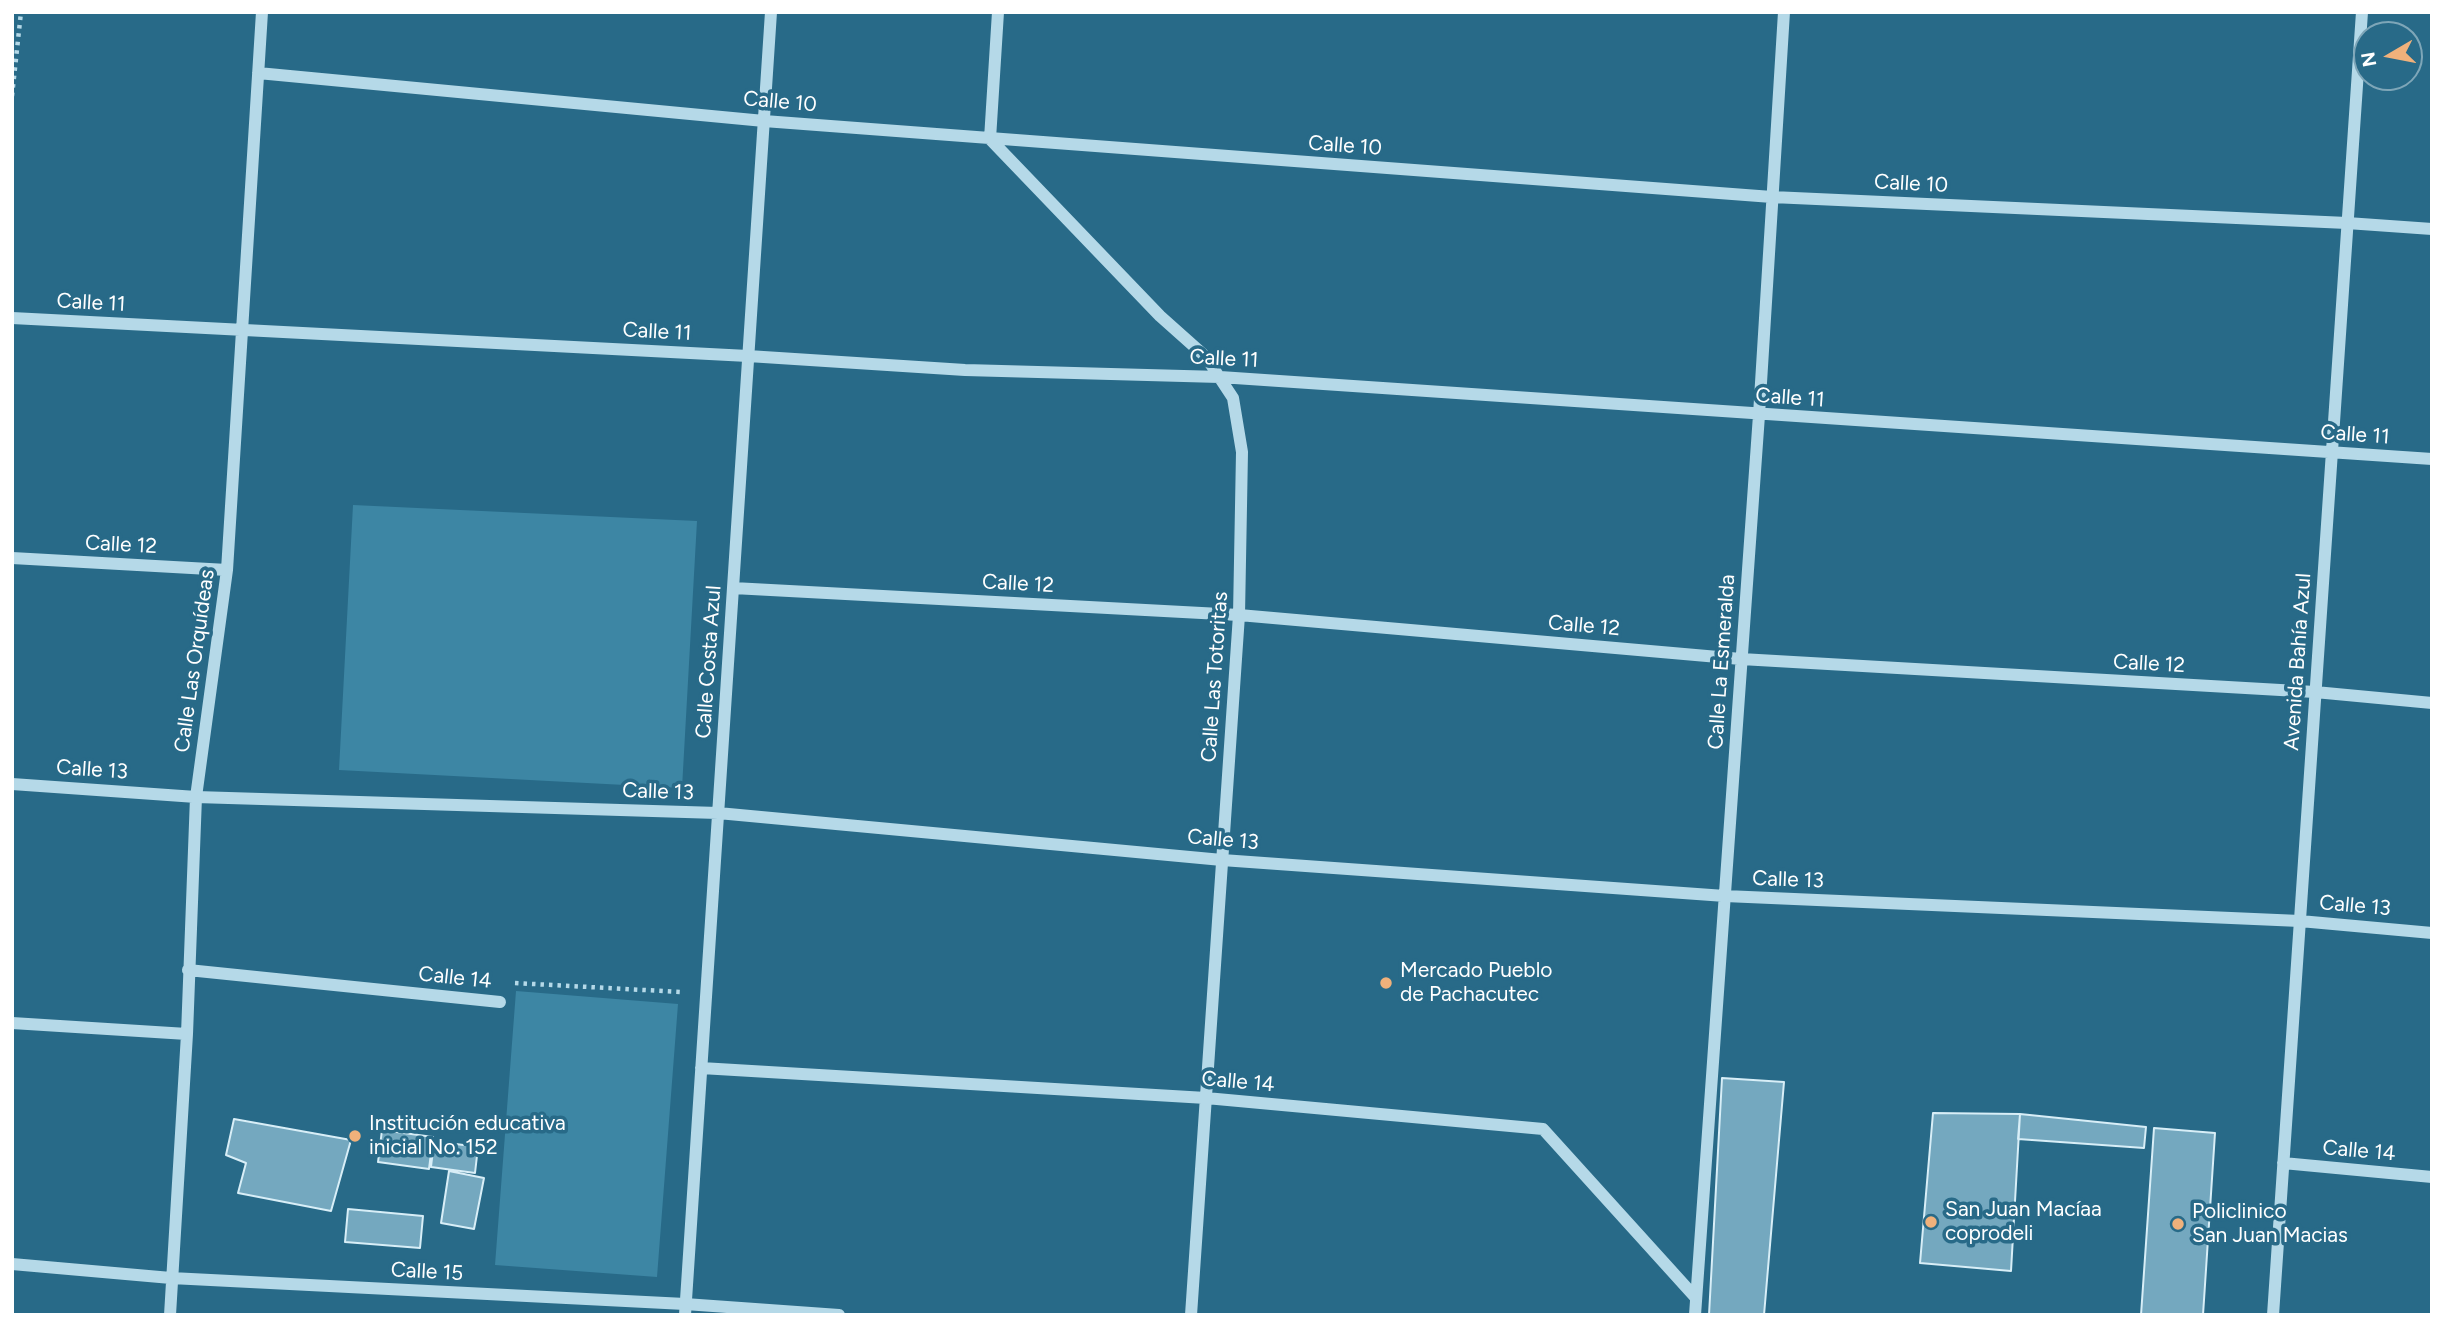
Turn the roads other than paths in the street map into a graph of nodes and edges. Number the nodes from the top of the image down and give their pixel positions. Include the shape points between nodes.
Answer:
1 (262, 12) edge
2 (771, 12) edge
3 (998, 12) edge
4 (1784, 12) edge
5 (2361, 12) edge
6 (258, 73) junction
7 (764, 121) junction
8 (990, 138) junction
9 (1772, 197) junction
10 (2347, 223) junction
11 (2432, 229) edge
12 (12, 318) edge
13 (241, 330) junction
14 (748, 356) junction
15 (1220, 377) junction
16 (1759, 415) junction
17 (2332, 453) junction
18 (2432, 459) edge
19 (12, 558) edge
20 (227, 570) junction
21 (733, 588) junction
22 (1239, 615) junction
23 (1741, 659) junction
24 (2315, 692) junction
25 (2432, 703) edge
26 (12, 784) edge
27 (196, 797) junction
28 (718, 813) junction
29 (1222, 860) junction
30 (1725, 896) junction
31 (2300, 920) junction
32 (2432, 933) edge
33 (188, 970) junction
34 (500, 1002) road end
35 (12, 1023) edge
36 (187, 1034) junction
37 (701, 1068) junction
38 (1206, 1098) junction
39 (2283, 1163) junction
40 (2432, 1177) edge
41 (12, 1264) edge
42 (171, 1278) junction
43 (1696, 1298) junction
44 (685, 1309) edge
45 (170, 1315) edge
46 (839, 1315) edge
47 (1191, 1315) edge
48 (1695, 1315) edge
49 (2273, 1315) edge

1 - 6 street, Calle Las Orquídeas
2 - 7 street, Calle Costa Azul
3 - 8 street
4 - 9 street, Calle La Esmeralda
5 - 10 street, Avenida Bahía Azul
6 - 7 street, Calle 10
6 - 13 street, Calle Las Orquídeas
7 - 8 street, Calle 10
7 - 14 street, Calle Costa Azul
8 - 9 street, Calle 10
8 - 15 street, Calle Las Totoritas via 1160,316 1206,357
9 - 10 street, Calle 10
9 - 16 street, Calle La Esmeralda
10 - 11 street, Calle 10
10 - 17 street, Avenida Bahía Azul
12 - 13 street, Calle 11
13 - 14 street, Calle 11
13 - 20 street, Calle Las Orquídeas
14 - 15 street, Calle 11 via 965,370
14 - 21 street, Calle Costa Azul
15 - 16 street, Calle 11
15 - 22 street, Calle Las Totoritas via 1233,398 1242,452
16 - 17 street, Calle 11
16 - 23 street, Calle La Esmeralda
17 - 18 street, Calle 11
17 - 24 street, Avenida Bahía Azul
19 - 20 street, Calle 12
20 - 27 street, Calle Las Orquídeas
21 - 22 street, Calle 12
21 - 28 street, Calle Costa Azul
22 - 23 street, Calle 12
22 - 29 street, Calle Las Totoritas
23 - 24 street, Calle 12
23 - 30 street, Calle La Esmeralda
24 - 25 street, Calle 12
24 - 31 street, Avenida Bahía Azul
26 - 27 street, Calle 13
27 - 28 street, Calle 13
27 - 33 street, Calle Las Orquídeas
28 - 29 street, Calle 13
28 - 37 street, Calle Costa Azul
29 - 30 street, Calle 13
29 - 38 street, Calle Las Totoritas
30 - 31 street, Calle 13
30 - 43 street, Calle La Esmeralda
31 - 32 street, Calle 13
31 - 39 street, Avenida Bahía Azul
33 - 34 street, Calle 14
33 - 36 street, Calle Las Orquídeas
35 - 36 street
36 - 42 street, Calle Las Orquídeas
37 - 38 street, Calle 14
37 - 44 street, Calle Costa Azul
38 - 43 street, Calle 14 via 1543,1129
38 - 47 street, Calle Las Totoritas
39 - 40 street, Calle 14
39 - 49 street, Avenida Bahía Azul
41 - 42 street, Calle 15
42 - 44 street, Calle 15
42 - 45 street, Calle Las Orquídeas
43 - 48 street, Calle La Esmeralda
44 - 46 street, Calle 15

